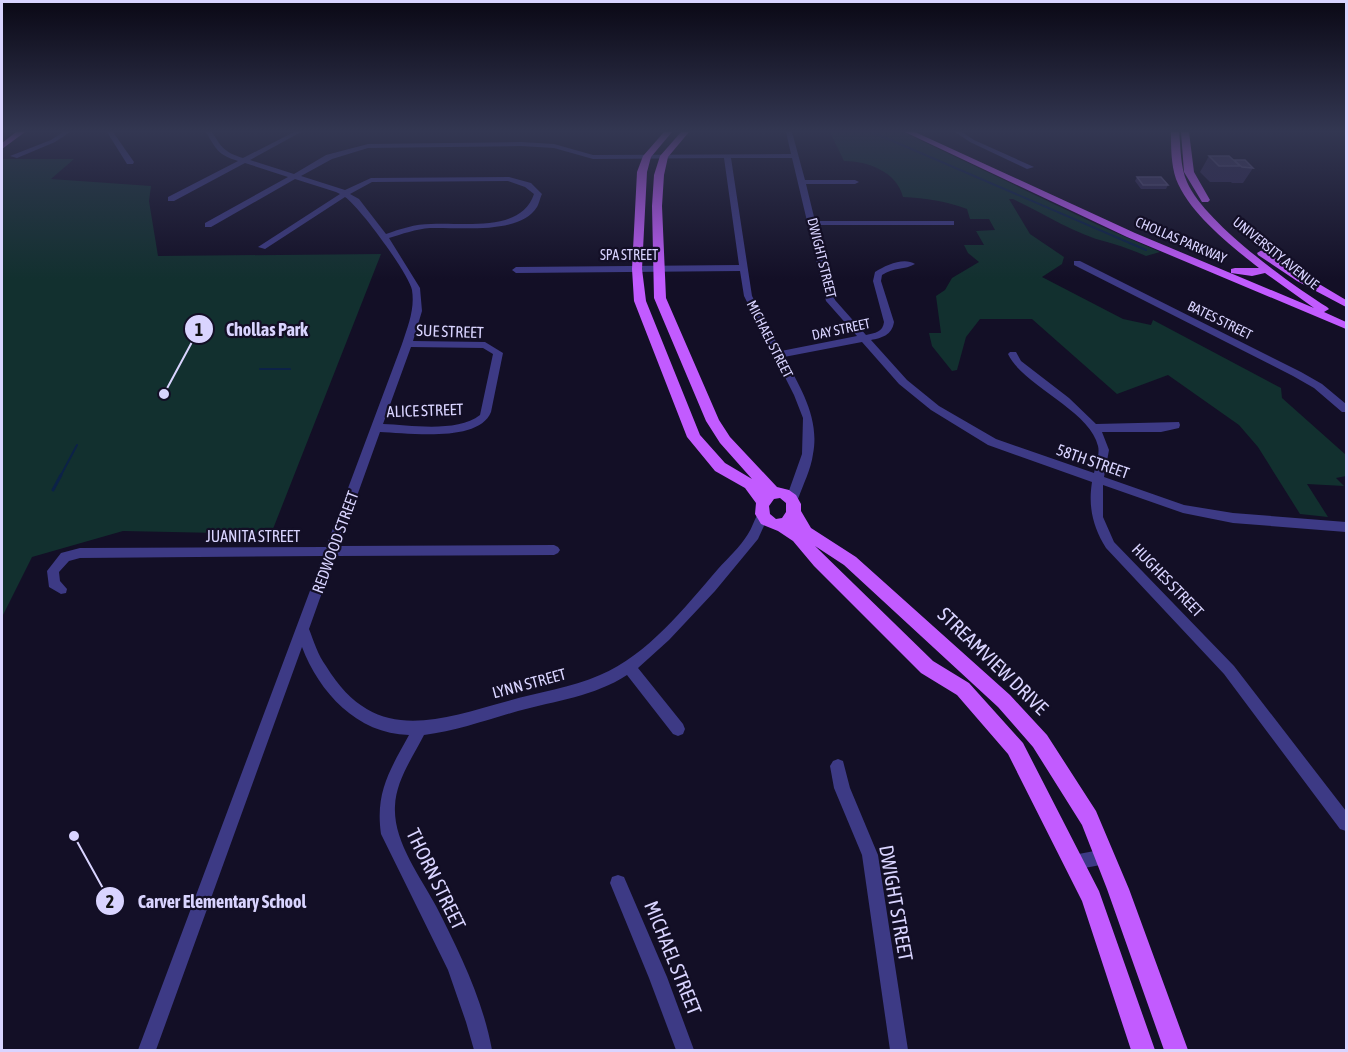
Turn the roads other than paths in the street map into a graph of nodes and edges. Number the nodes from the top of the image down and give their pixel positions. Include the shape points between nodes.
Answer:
1 (204, 181) edge
2 (287, 181) edge
3 (311, 181) edge
4 (374, 181) edge
5 (520, 181) edge
6 (642, 181) edge
7 (659, 181) edge
8 (730, 181) edge
9 (1015, 181) edge
10 (1030, 181) edge
11 (1182, 181) edge
12 (1194, 181) edge
13 (803, 182) joint
14 (855, 182) dead end
15 (346, 193) junction
16 (171, 199) dead end
17 (951, 222) dead end
18 (814, 223) junction
19 (208, 225) dead end
20 (384, 237) junction
21 (262, 247) dead end
22 (911, 264) dead end
23 (1077, 264) dead end
24 (658, 268) junction
25 (742, 268) junction
26 (1267, 268) junction
27 (637, 269) junction
28 (516, 270) dead end
29 (1235, 270) junction
30 (1347, 304) edge
31 (1319, 307) junction
32 (1347, 322) edge
33 (866, 340) junction
34 (407, 345) junction
35 (1013, 354) dead end
36 (778, 355) junction
37 (1347, 409) edge
38 (474, 424) joint
39 (1175, 425) dead end
40 (376, 428) junction
41 (1094, 428) junction
42 (1098, 481) junction
43 (778, 508) junction
44 (1347, 527) edge
45 (554, 550) dead end
46 (332, 552) junction
47 (61, 590) dead end
48 (303, 631) junction
49 (629, 667) junction
50 (420, 728) junction
51 (678, 729) dead end
52 (838, 766) dead end
53 (1347, 823) edge
54 (1105, 857) junction
55 (1074, 862) junction
56 (618, 883) dead end
57 (147, 1050) edge
58 (483, 1050) edge
59 (685, 1050) edge
60 (899, 1050) edge
61 (1143, 1050) edge
62 (1176, 1050) edge

1 - 16 street
2 - 19 street
3 - 15 street, REDWOOD STREET
4 - 15 street
5 - 20 street via 538,194 537,201 512,220 500,224 426,226
6 - 27 main road, STREAMVIEW DRIVE
7 - 24 main road, STREAMVIEW DRIVE
8 - 25 street, MICHAEL STREET
9 - 32 main road, CHOLLAS PARKWAY via 1131,235
10 - 29 main road, CHOLLAS PARKWAY
11 - 26 main road, UNIVERSITY AVENUE via 1218,226
12 - 30 main road, UNIVERSITY AVENUE via 1216,213 1256,249
13 - 14 street
13 - 18 street, DWIGHT STREET
15 - 20 street, REDWOOD STREET
15 - 21 street
17 - 18 street
18 - 33 street, DWIGHT STREET via 831,301
20 - 34 street, REDWOOD STREET via 416,288 417,311
22 - 33 street, DAY STREET via 889,267 878,274 888,328
23 - 37 street, BATES STREET via 1298,374
24 - 25 street, SPA STREET
24 - 27 street, SPA STREET
24 - 43 main road, STREAMVIEW DRIVE via 660,298 713,421
25 - 36 street, MICHAEL STREET via 748,296
26 - 29 main road via 1255,272
26 - 31 main road, UNIVERSITY AVENUE
27 - 28 street, SPA STREET
27 - 43 main road, STREAMVIEW DRIVE via 640,301 694,436 720,467 750,484
29 - 31 main road, CHOLLAS PARKWAY
31 - 32 main road, UNIVERSITY AVENUE
33 - 36 street, DAY STREET
33 - 42 street, 58TH STREET via 913,391 955,421 992,441
34 - 38 street, SUE STREET via 485,345 498,353 484,416
34 - 40 street, REDWOOD STREET
35 - 41 street, HUGHES STREET via 1017,363
36 - 43 street, MICHAEL STREET via 808,418 808,454 797,480
38 - 40 street, ALICE STREET via 460,428
39 - 41 street
40 - 46 street, REDWOOD STREET
41 - 42 street, HUGHES STREET via 1104,451
42 - 44 street, 58TH STREET via 1200,513
42 - 53 street, HUGHES STREET via 1095,514 1110,545 1229,670
43 - 49 street, LYNN STREET via 665,635
43 - 54 main road, STREAMVIEW DRIVE via 850,561 1005,701 1052,758 1089,818
43 - 55 main road, STREAMVIEW DRIVE via 820,562 927,667 963,689 998,726 1016,749
45 - 46 street, JUANITA STREET
46 - 47 street, JUANITA STREET via 80,553 65,557 53,572 54,582
46 - 48 street, REDWOOD STREET
48 - 50 street, LYNN STREET via 319,668 342,701 357,713 393,727
48 - 57 street, REDWOOD STREET
49 - 50 street, LYNN STREET via 591,686
49 - 51 street
50 - 58 street, THORN STREET via 390,786 389,834 454,965
52 - 60 street, DWIGHT STREET via 842,788 870,855
54 - 55 street
54 - 62 main road, STREAMVIEW DRIVE
55 - 61 main road, STREAMVIEW DRIVE via 1092,898
56 - 59 street, MICHAEL STREET

